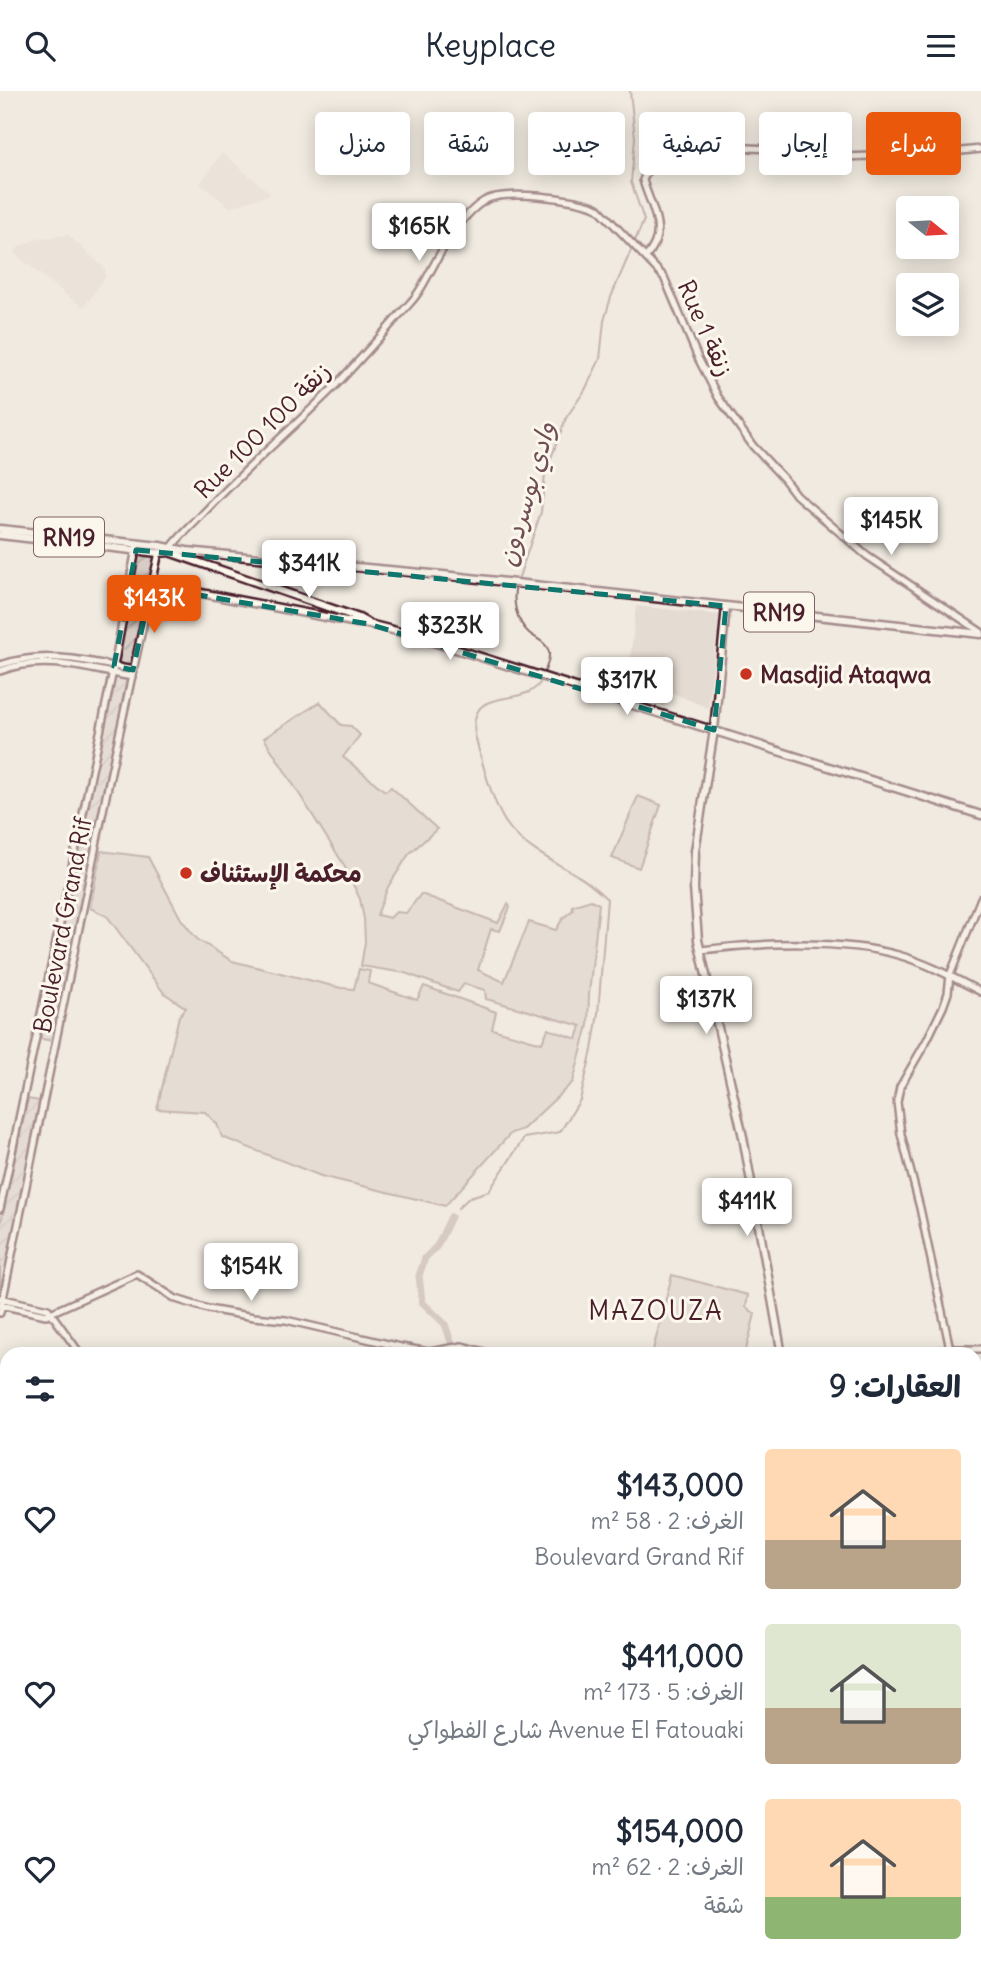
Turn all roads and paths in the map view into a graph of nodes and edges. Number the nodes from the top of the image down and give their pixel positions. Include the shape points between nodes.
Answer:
1 (981, 149) edge
2 (533, 196) joint
3 (646, 257) junction
4 (0, 529) edge
5 (0, 535) edge
6 (137, 547) junction
7 (159, 549) junction
8 (170, 550) junction
9 (151, 587) junction
10 (726, 606) junction
11 (369, 624) junction
12 (981, 633) edge
13 (0, 665) edge
14 (113, 670) junction
15 (0, 671) edge
16 (132, 674) junction
17 (713, 730) junction
18 (981, 815) edge
19 (981, 898) edge
20 (701, 950) junction
21 (950, 975) junction
22 (981, 992) edge
23 (0, 1209) edge
24 (1, 1304) edge
25 (51, 1313) junction
26 (76, 1347) edge
27 (401, 1347) edge
28 (781, 1347) edge
29 (950, 1347) edge

1 - 3 street via 842,157 726,148 667,158 649,169 643,180 657,221 657,241
2 - 3 street, Rue زنقة 1 via 593,205
2 - 8 street, Rue 100 زنقة 100 via 493,196 474,208 415,297 329,392
3 - 12 street, Rue زنقة 1 via 667,282 721,401 796,495 867,556
4 - 6 main road, RN19
5 - 6 main road, RN19
6 - 7 main road, RN19
6 - 14 street, Boulevard Grand Rif
7 - 8 main road, RN19
7 - 9 street, Boulevard Grand Rif
8 - 10 main road, RN19
8 - 11 main road
9 - 11 main road
9 - 16 street, Boulevard Grand Rif
10 - 12 main road, RN19
10 - 17 main road
11 - 17 main road
13 - 14 street via 53,657
14 - 15 street via 51,662
14 - 16 street
14 - 23 street, Boulevard Grand Rif
16 - 24 street, Boulevard Grand Rif
17 - 18 main road
17 - 20 main road via 695,851 695,912
19 - 21 street
20 - 21 street via 796,944 857,948 898,955
20 - 28 main road via 743,1137
21 - 22 street
21 - 29 street via 948,993 900,1087 897,1106
24 - 25 street
25 - 26 street
25 - 27 street via 137,1274 198,1307 286,1320

